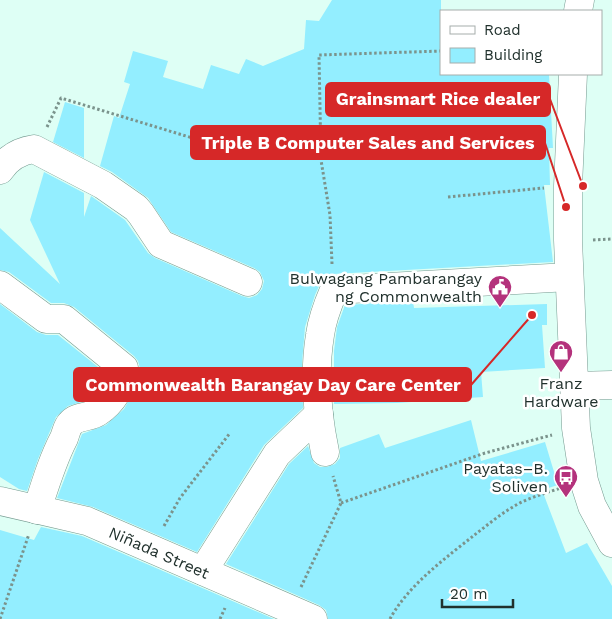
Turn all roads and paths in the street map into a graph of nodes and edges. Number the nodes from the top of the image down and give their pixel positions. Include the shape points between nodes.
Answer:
1 (440, 51) edge
2 (572, 82) edge
3 (495, 95) dead end
4 (25, 150) junction
5 (245, 154) dead end
6 (0, 170) edge
7 (568, 186) junction
8 (448, 197) dead end
9 (569, 277) junction
10 (248, 282) dead end
11 (1, 287) edge
12 (334, 290) junction
13 (612, 385) edge
14 (574, 386) junction
15 (319, 414) junction
16 (576, 428) junction
17 (230, 433) dead end
18 (325, 452) dead end
19 (584, 481) junction
20 (0, 501) edge
21 (37, 510) junction
22 (612, 543) edge
23 (152, 548) junction
24 (204, 571) junction
25 (302, 614) edge
26 (0, 619) edge
27 (390, 619) edge

1 - 12 path via 319,55 321,160 330,215
2 - 3 path
2 - 7 street
4 - 5 path via 43,135 61,98
4 - 6 street via 6,160
4 - 10 street via 34,150 103,185 141,214 161,244
7 - 8 path
7 - 9 street
9 - 12 street
9 - 14 street
11 - 21 street via 46,318 64,319 124,368 125,373 108,404 97,413 77,418 70,424 53,460
12 - 15 street via 320,334
13 - 14 street
14 - 16 street
15 - 18 street
15 - 24 street via 277,454
16 - 19 street
16 - 25 path via 485,453 341,503
17 - 23 path via 180,498
19 - 22 street via 592,506
19 - 27 path via 530,498 504,512 412,588
20 - 21 street, Niñada Street
21 - 23 street, Niñada Street via 87,521
21 - 26 path
23 - 24 street, Niñada Street
24 - 25 street, Niñada Street

